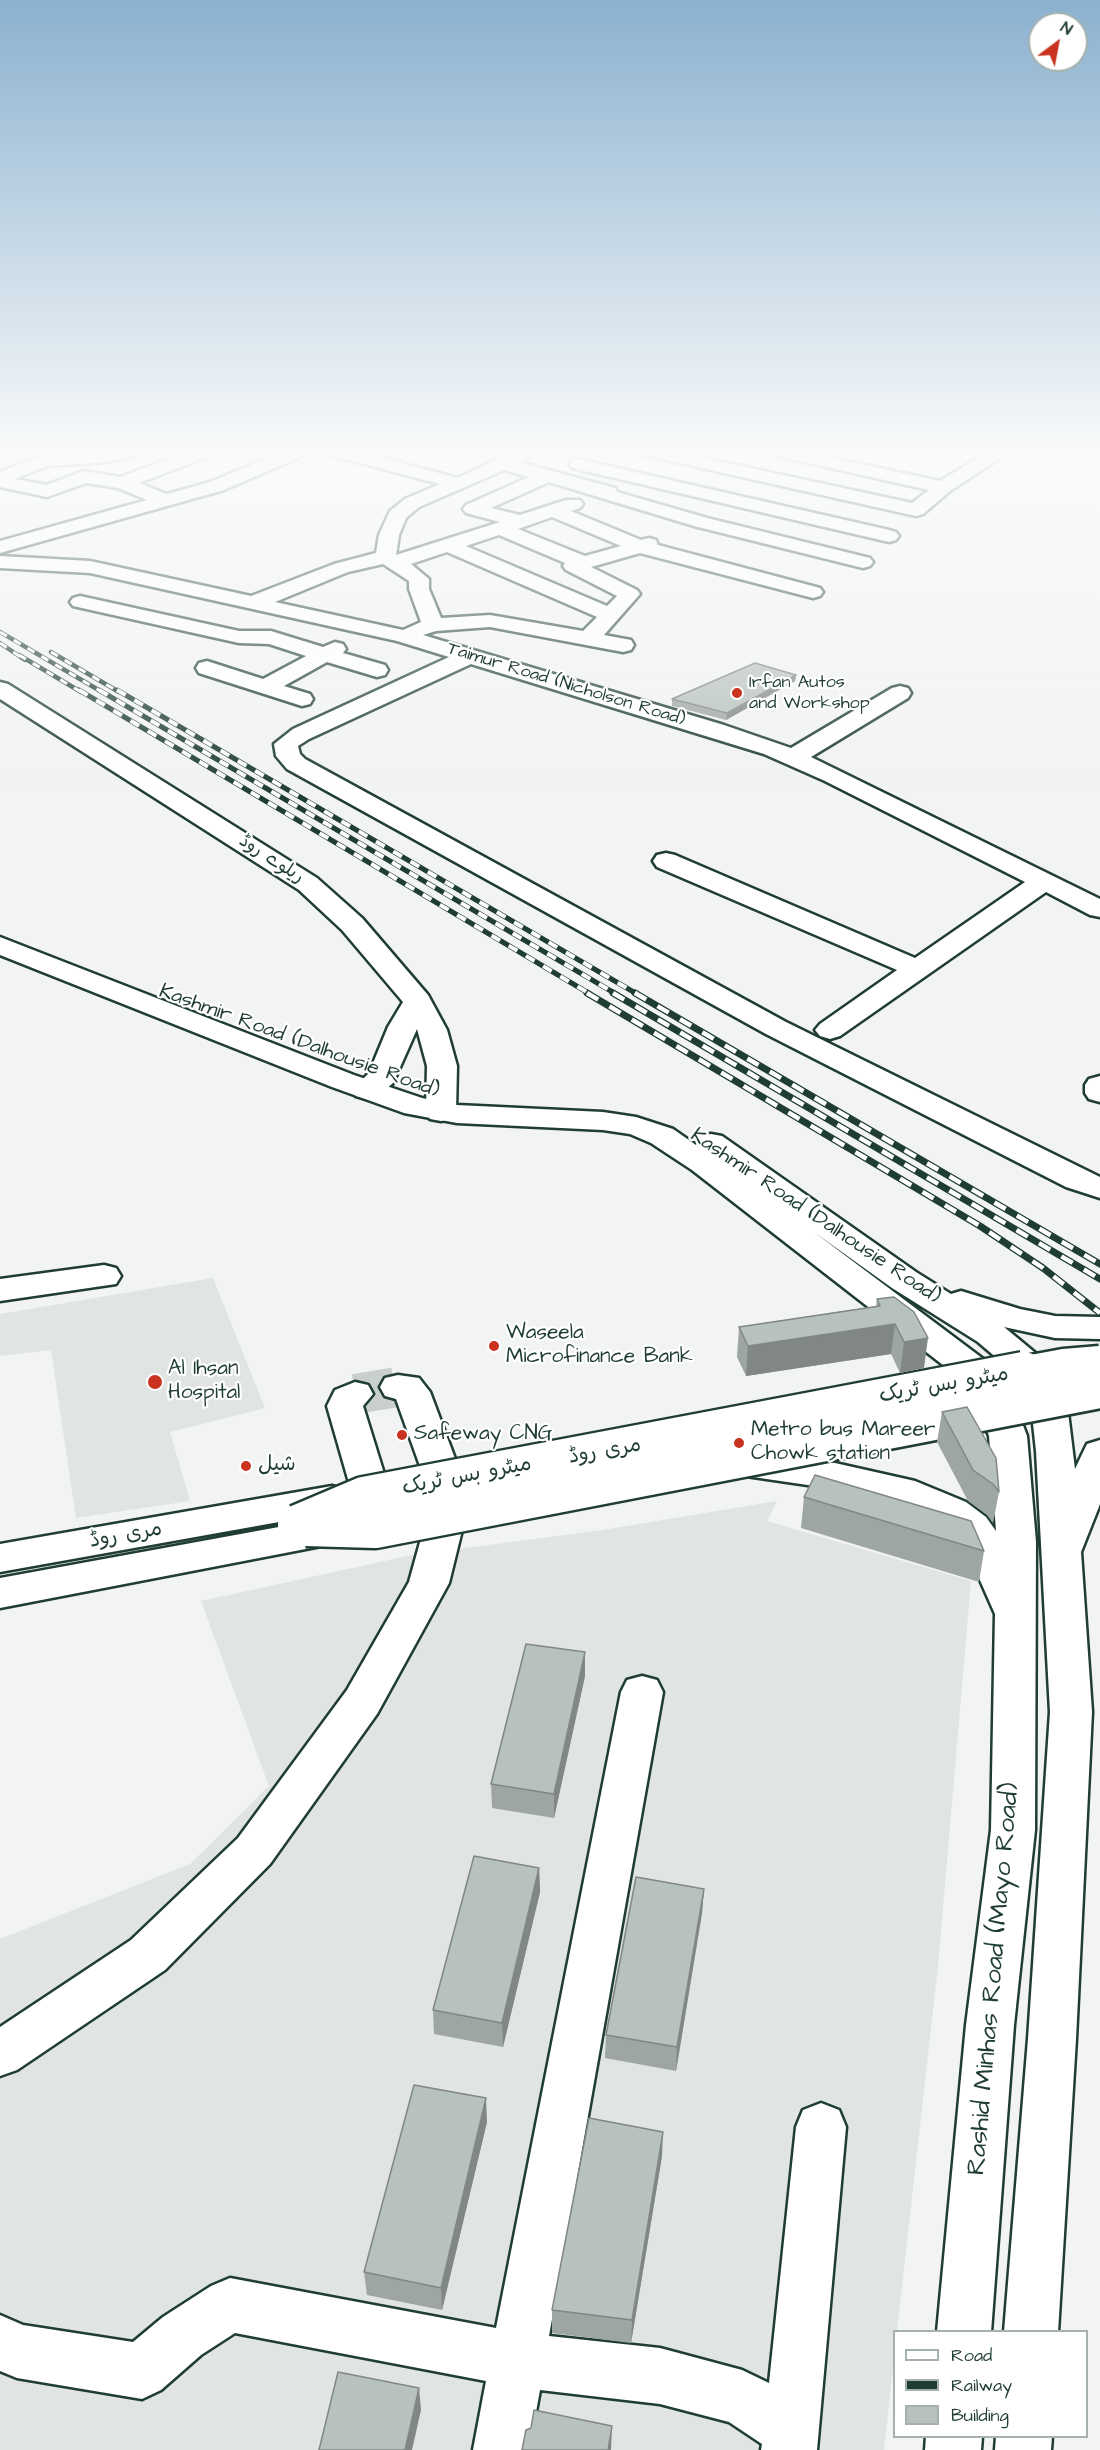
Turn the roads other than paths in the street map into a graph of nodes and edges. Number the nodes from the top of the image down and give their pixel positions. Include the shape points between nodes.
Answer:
1 (60, 565) edge
2 (357, 565) edge
3 (398, 565) edge
4 (494, 565) edge
5 (576, 565) edge
6 (709, 565) edge
7 (813, 592) dead end
8 (80, 602) dead end
9 (255, 603) junction
10 (610, 615) junction
11 (433, 625) junction
12 (370, 629) junction
13 (402, 636) junction
14 (588, 639) junction
15 (622, 645) dead end
16 (325, 654) junction
17 (468, 656) junction
18 (207, 668) dead end
19 (377, 670) dead end
20 (265, 687) junction
21 (0, 689) edge
22 (900, 693) dead end
23 (302, 699) dead end
24 (792, 758) junction
25 (666, 861) dead end
26 (1044, 881) junction
27 (1100, 909) edge
28 (0, 931) edge
29 (0, 945) edge
30 (918, 969) junction
31 (418, 1001) junction
32 (830, 1030) dead end
33 (375, 1084) junction
34 (1100, 1085) edge
35 (1100, 1093) edge
36 (442, 1104) junction
37 (1100, 1188) edge
38 (104, 1276) dead end
39 (904, 1280) junction
40 (0, 1290) edge
41 (1100, 1328) edge
42 (1100, 1348) edge
43 (1100, 1362) edge
44 (1040, 1383) junction
45 (398, 1387) dead end
46 (1100, 1389) edge
47 (991, 1393) junction
48 (355, 1394) dead end
49 (1100, 1453) edge
50 (714, 1461) junction
51 (371, 1493) junction
52 (446, 1495) junction
53 (298, 1525) junction
54 (1062, 1555) junction
55 (0, 1558) edge
56 (0, 1580) edge
57 (0, 1593) edge
58 (1015, 1619) junction
59 (642, 1692) dead end
60 (0, 2054) edge
61 (821, 2127) dead end
62 (964, 2330) edge
63 (1031, 2330) edge
64 (0, 2342) edge
65 (518, 2360) junction
66 (790, 2440) edge
67 (501, 2450) edge

1 - 9 street, Taimur Road (Nicholson Road) via 90,567
2 - 9 street via 341,568
3 - 11 street via 419,579 418,590
4 - 10 street
5 - 10 street via 630,594
6 - 7 street
8 - 16 street via 239,637 271,638
9 - 12 street, Taimur Road (Nicholson Road)
10 - 14 street
11 - 13 street
11 - 14 street via 490,621
12 - 13 street, Taimur Road (Nicholson Road)
12 - 16 street
13 - 17 street, Taimur Road (Nicholson Road)
14 - 15 street
16 - 19 street
16 - 20 street
17 - 24 street, Taimur Road (Nicholson Road) via 716,730
17 - 37 street via 301,734 286,744 288,756 296,764 776,1028 1077,1180
18 - 20 street
20 - 23 street
21 - 31 street, ریلوے روڈ via 308,884 352,924
22 - 24 street
24 - 26 street, Taimur Road (Nicholson Road)
25 - 30 street
26 - 27 street, Taimur Road (Nicholson Road)
26 - 30 street
28 - 33 street, Kashmir Road (Dalhousie Road)
29 - 33 street, Kashmir Road (Dalhousie Road)
30 - 32 street
31 - 33 street
31 - 36 street, ریلوے روڈ via 432,1030 442,1066
33 - 36 street, Kashmir Road (Dalhousie Road)
34 - 35 street
36 - 39 street, Kashmir Road (Dalhousie Road) via 509,1106 559,1102 633,1112 682,1126 715,1145
36 - 47 street, Kashmir Road (Dalhousie Road) via 603,1121 636,1126 662,1136 703,1163
38 - 40 street
39 - 41 street via 1015,1319 1055,1327
39 - 44 street, Kashmir Road (Dalhousie Road) via 990,1334
42 - 44 street, مری روڈ
43 - 53 street, میٹرو بس ٹریک, bridge via 831,1407 364,1497
44 - 46 street, مری روڈ
44 - 47 street, مری روڈ
44 - 54 street via 1055,1451
45 - 52 street via 411,1392
46 - 53 street, میٹرو بس ٹریک, bridge via 375,1528
47 - 50 street, مری روڈ
47 - 52 street, مری روڈ via 678,1439
47 - 58 street, Rashid Minhas Road (Mayo Road) via 1008,1436 1016,1542
48 - 51 street via 345,1406
49 - 54 street
50 - 52 street, مری روڈ
50 - 58 street via 835,1476 915,1495 952,1512 980,1538
51 - 52 street, مری روڈ
51 - 55 street, مری روڈ
52 - 57 street, مری روڈ
52 - 60 street via 429,1583 362,1702 254,1851 148,1955
53 - 56 street, میٹرو بس ٹریک
54 - 63 street via 1071,1712
58 - 62 street, Rashid Minhas Road (Mayo Road) via 1013,1830 990,2025
59 - 65 street
61 - 66 street
64 - 65 street via 17,2351 142,2371 182,2336 230,2305
65 - 66 street via 660,2376 742,2398
65 - 67 street

